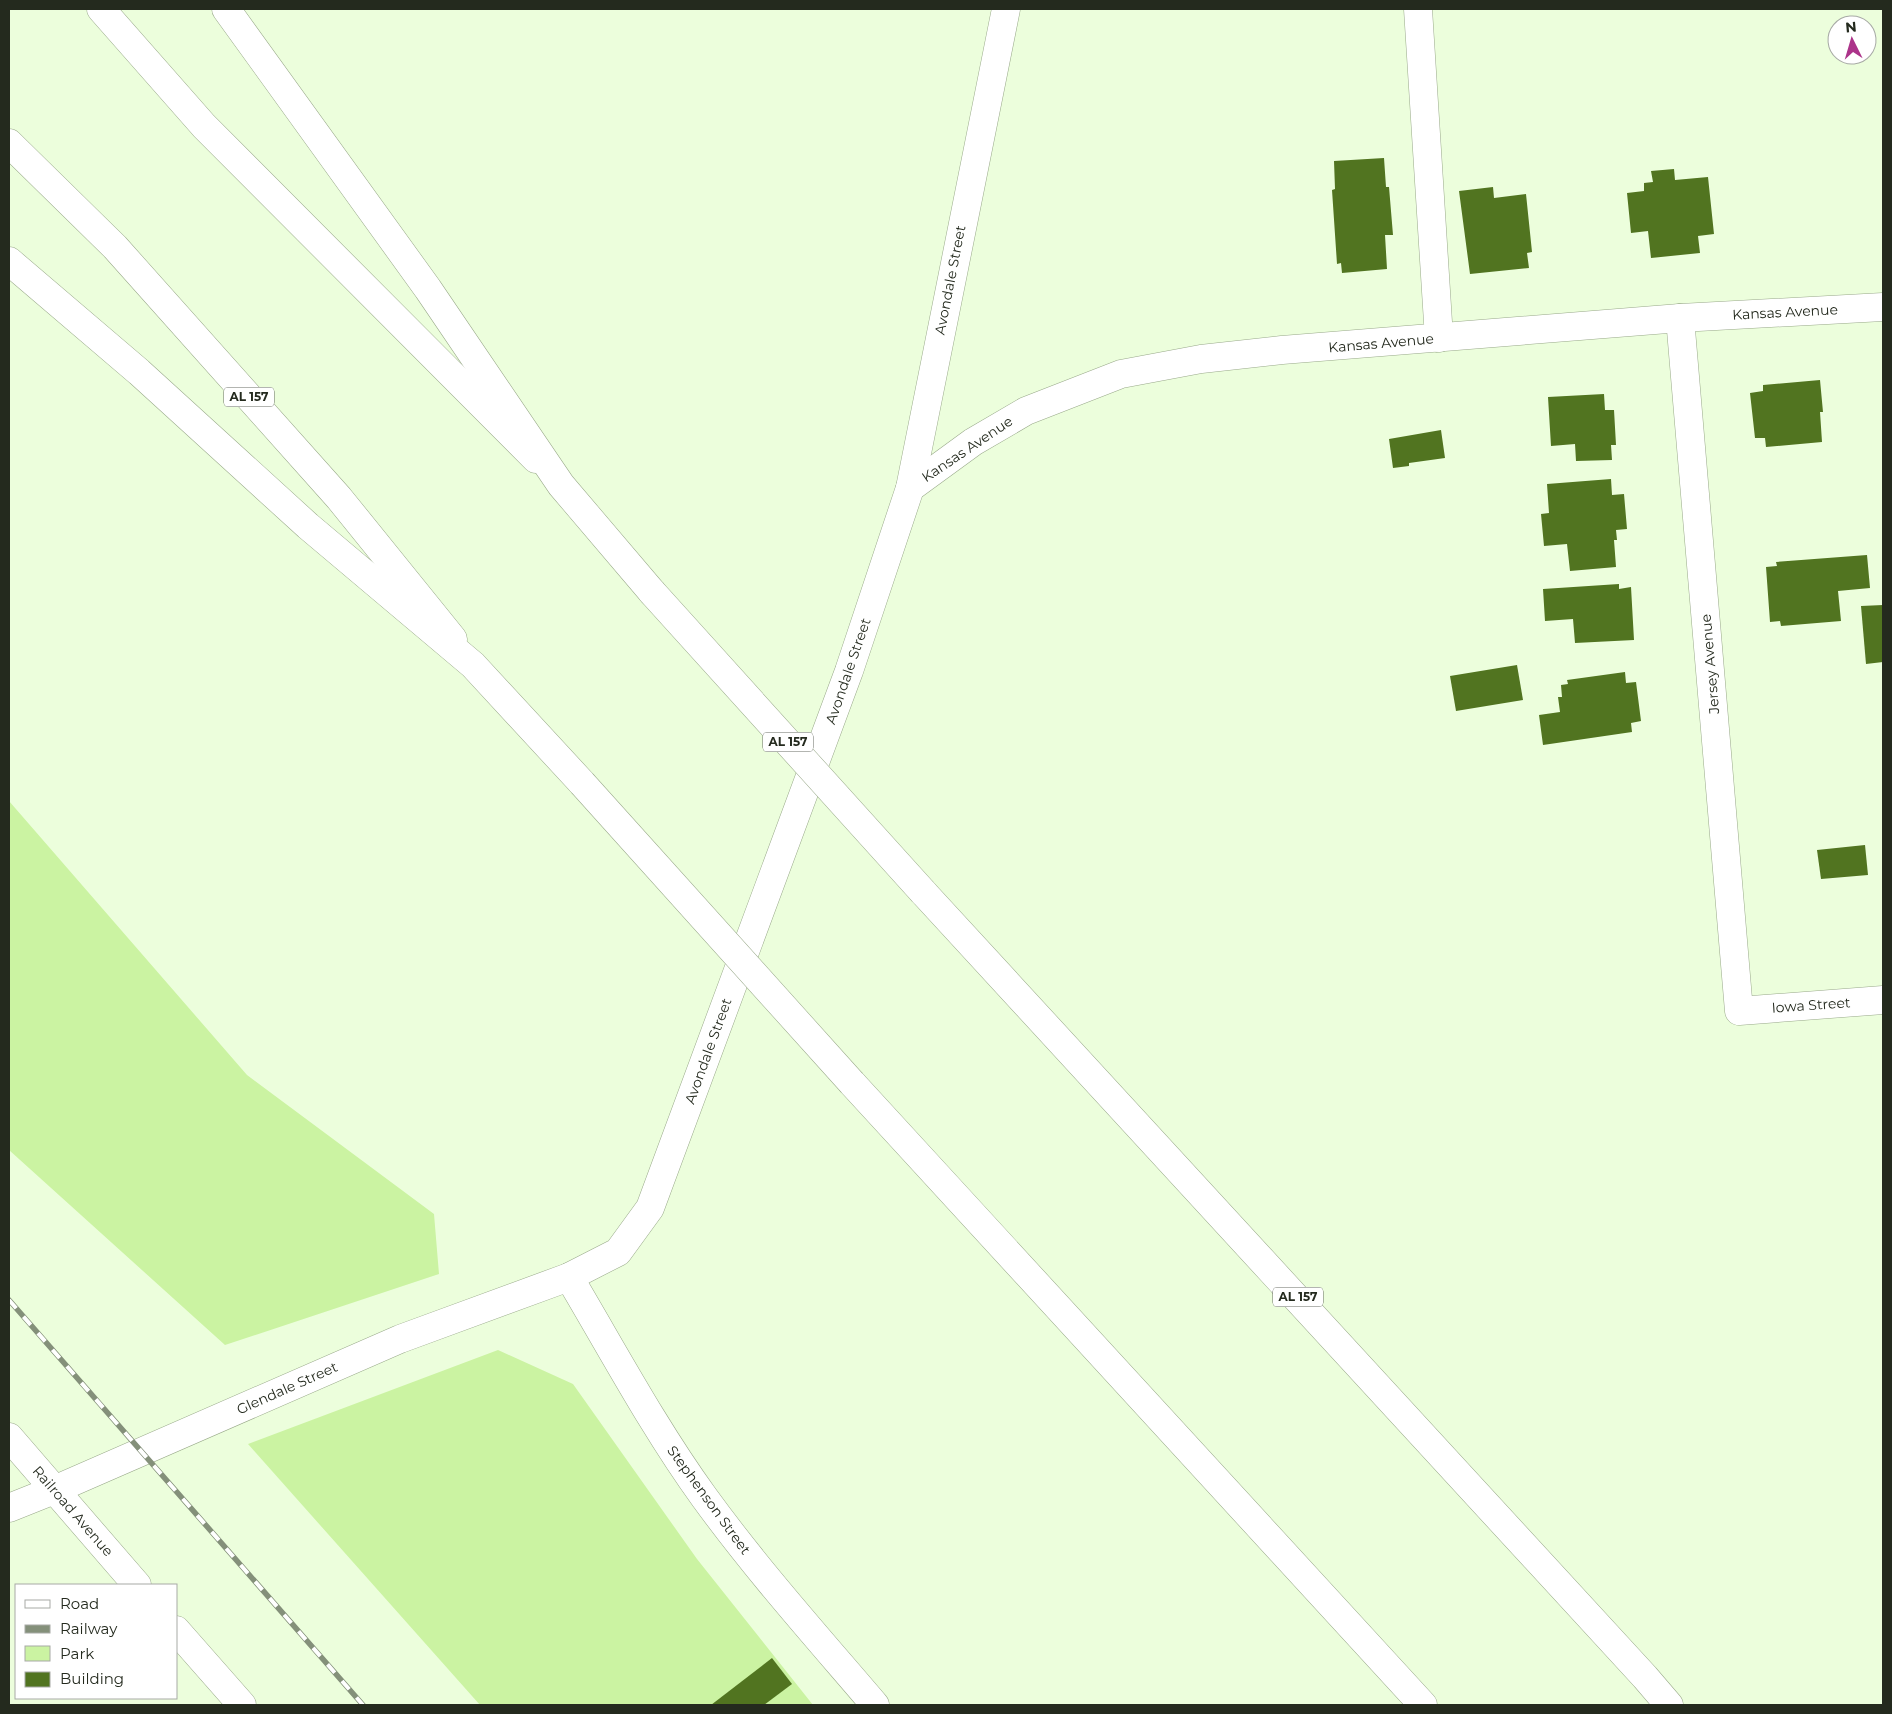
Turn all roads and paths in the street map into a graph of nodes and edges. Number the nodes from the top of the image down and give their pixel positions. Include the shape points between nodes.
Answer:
1 (101, 9) edge
2 (226, 9) edge
3 (1006, 9) edge
4 (1418, 9) edge
5 (9, 143) edge
6 (9, 260) edge
7 (1883, 307) edge
8 (1680, 318) junction
9 (1439, 338) junction
10 (561, 485) junction
11 (910, 488) junction
12 (473, 665) junction
13 (1883, 1000) edge
14 (1739, 1011) joint
15 (569, 1277) junction
16 (9, 1437) edge
17 (54, 1490) junction
18 (9, 1508) edge
19 (136, 1584) edge
20 (178, 1632) edge
21 (242, 1705) edge
22 (875, 1705) edge
23 (1423, 1705) edge
24 (1669, 1705) edge

1 - 10 main road, AL 157 via 204,126
2 - 10 main road via 428,289
3 - 11 main road, Avondale Street
4 - 9 main road
5 - 12 main road, AL 157 via 115,247 338,498
6 - 12 main road via 139,372 308,526
7 - 8 main road, Kansas Avenue
8 - 9 main road, Kansas Avenue
8 - 14 main road, Jersey Avenue
9 - 11 main road, Kansas Avenue via 1202,359 1121,374 1026,411 973,442
10 - 24 main road, AL 157, bridge via 652,592 923,892
11 - 15 main road, Avondale Street via 849,671 650,1208 618,1252
12 - 23 main road, AL 157, bridge
13 - 14 main road, Iowa Street
15 - 17 main road, Glendale Street via 400,1339
15 - 22 main road, Stephenson Street via 650,1416 704,1496 764,1574
16 - 17 main road, Railroad Avenue
17 - 18 main road, Glendale Street
17 - 19 main road, Railroad Avenue
20 - 21 main road

